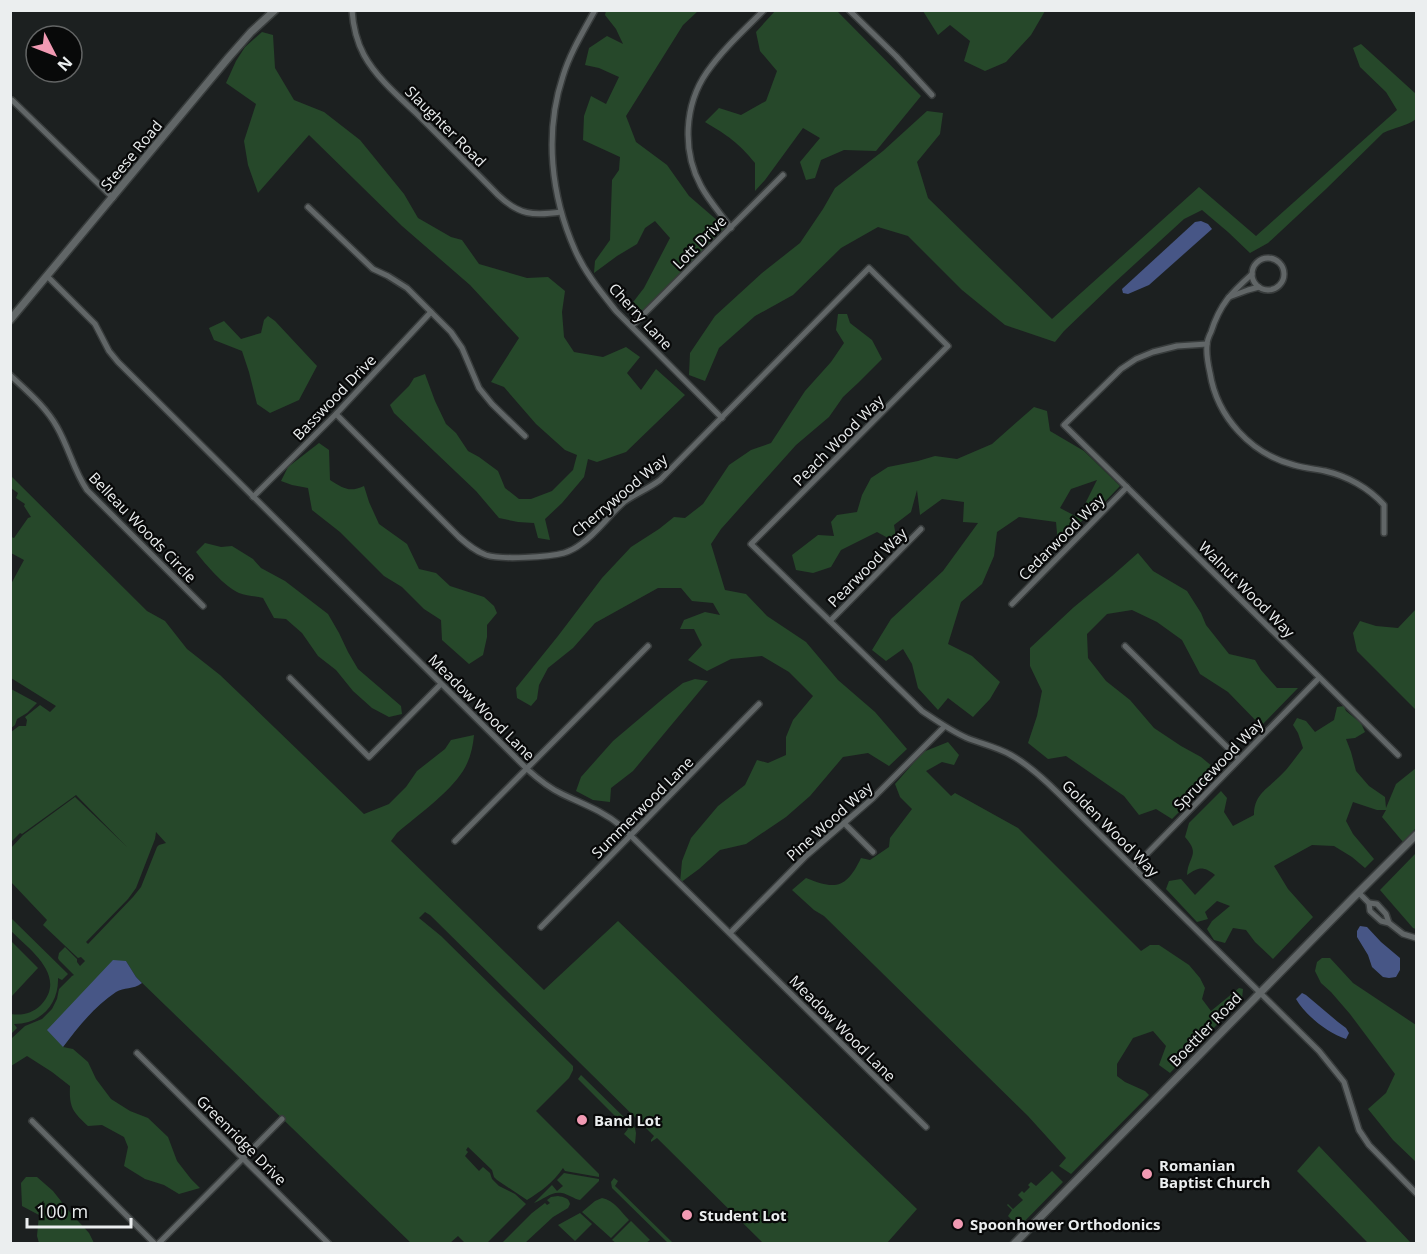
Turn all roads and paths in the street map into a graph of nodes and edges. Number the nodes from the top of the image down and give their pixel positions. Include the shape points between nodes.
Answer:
1 (275, 10) edge
2 (352, 10) edge
3 (595, 10) edge
4 (764, 10) edge
5 (849, 10) edge
6 (932, 95) dead end
7 (11, 101) edge
8 (783, 175) dead end
9 (113, 198) junction
10 (308, 207) dead end
11 (561, 212) junction
12 (731, 228) junction
13 (863, 274) joint
14 (1252, 274) junction
15 (47, 276) junction
16 (1259, 287) junction
17 (1227, 297) junction
18 (431, 312) junction
19 (10, 320) edge
20 (632, 326) junction
21 (1207, 344) junction
22 (10, 375) edge
23 (336, 414) junction
24 (722, 418) junction
25 (525, 436) dead end
26 (1127, 487) junction
27 (254, 497) junction
28 (921, 529) dead end
29 (765, 531) joint
30 (1384, 533) dead end
31 (1012, 604) dead end
32 (203, 606) dead end
33 (830, 621) junction
34 (648, 646) dead end
35 (1125, 646) dead end
36 (290, 678) dead end
37 (1319, 678) junction
38 (441, 684) junction
39 (759, 704) dead end
40 (944, 727) junction
41 (1398, 755) dead end
42 (1239, 759) junction
43 (527, 769) junction
44 (844, 823) junction
45 (631, 835) junction
46 (1416, 835) edge
47 (455, 842) dead end
48 (873, 852) dead end
49 (1134, 867) junction
50 (1359, 893) junction
51 (541, 927) dead end
52 (730, 933) junction
53 (1416, 938) edge
54 (1260, 993) junction
55 (137, 1053) dead end
56 (282, 1119) dead end
57 (32, 1121) dead end
58 (926, 1126) dead end
59 (243, 1158) junction
60 (1416, 1193) edge
61 (1020, 1242) edge
62 (157, 1244) edge
63 (329, 1244) edge

1 - 9 street, Steese Road via 229,57
2 - 11 street, Slaughter Road via 359,45 371,66 498,195 526,213
3 - 11 street, Cherry Lane via 566,69 553,118 552,163
4 - 12 street via 706,73 689,121 694,170
5 - 6 street
7 - 9 street
8 - 12 street, Lott Drive
9 - 15 street, Steese Road
10 - 18 street via 373,269 407,288
11 - 20 street, Cherry Lane via 590,276
12 - 20 street, Lott Drive
13 - 24 street, Cherrywood Way
13 - 29 street, Peach Wood Way via 869,268 948,346
14 - 16 street
14 - 16 street via 1255,264 1264,258 1275,259 1283,266 1285,277 1279,286 1269,290
14 - 17 street
15 - 19 street, Steese Road
15 - 27 street, Meadow Wood Lane via 96,324 118,362
16 - 17 street
17 - 21 street
18 - 23 street, Basswood Drive
18 - 25 street via 462,348 479,388
20 - 24 street, Cherry Lane
21 - 26 street, Walnut Wood Way via 1177,346 1136,359 1064,425
21 - 30 street via 1212,386 1230,423 1243,437 1275,458 1344,477 1376,496 1384,505
22 - 32 street, Belleau Woods Circle via 46,410 87,490
23 - 24 street, Cherrywood Way via 466,543 482,554 504,558 558,554 582,544 626,501 660,480
23 - 27 street, Basswood Drive
26 - 31 street, Cedarwood Way
26 - 37 street, Walnut Wood Way
27 - 38 street, Meadow Wood Lane
28 - 33 street, Pearwood Way
29 - 33 street, Golden Wood Way via 751,544
33 - 40 street, Golden Wood Way via 915,705
34 - 43 street
35 - 42 street
36 - 38 street via 369,757
37 - 41 street, Walnut Wood Way
37 - 42 street, Sprucewood Way
38 - 43 street, Meadow Wood Lane
39 - 45 street, Summerwood Lane
40 - 44 street, Pine Wood Way
40 - 49 street, Golden Wood Way via 997,748 1035,771
42 - 49 street, Sprucewood Way
43 - 45 street, Meadow Wood Lane via 558,792 604,813
43 - 47 street
44 - 48 street
44 - 52 street, Pine Wood Way
45 - 51 street, Summerwood Lane
45 - 52 street, Meadow Wood Lane
46 - 50 street, Boettler Road
49 - 54 street, Golden Wood Way
50 - 53 street via 1369,903 1377,904 1389,923
50 - 54 street, Boettler Road
52 - 58 street, Meadow Wood Lane
54 - 60 street, Golden Wood Way via 1334,1068 1344,1082 1359,1130
54 - 61 street, Boettler Road
55 - 59 street, Greenridge Drive
56 - 59 street
57 - 62 street
59 - 62 street
59 - 63 street, Greenridge Drive

